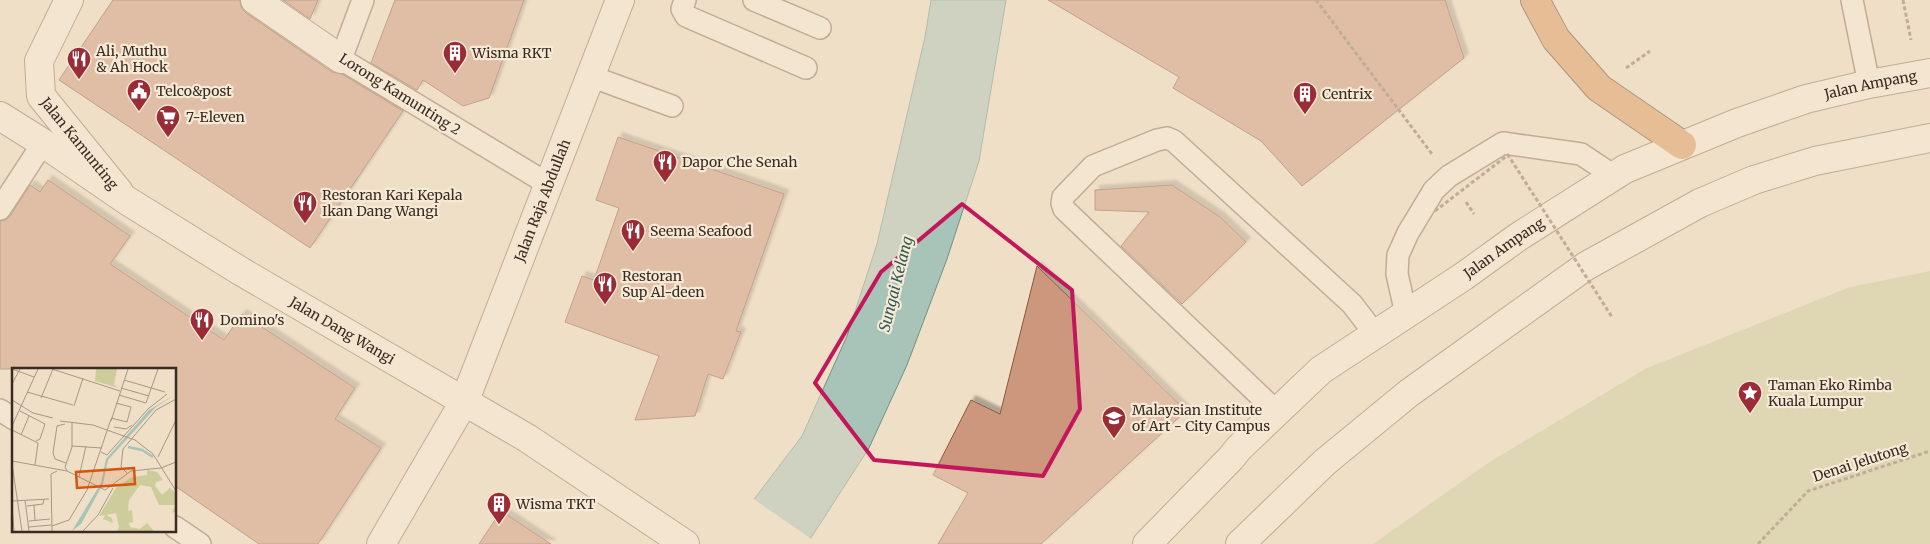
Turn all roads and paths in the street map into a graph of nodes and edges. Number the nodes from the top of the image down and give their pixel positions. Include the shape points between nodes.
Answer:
1 (69, 0) edge
2 (255, 0) edge
3 (364, 0) edge
4 (620, 0) edge
5 (685, 0) edge
6 (754, 0) edge
7 (1316, 0) edge
8 (1535, 0) edge
9 (1852, 0) edge
10 (1903, 0) edge
11 (820, 28) dead end
12 (1911, 40) dead end
13 (1650, 51) dead end
14 (341, 58) junction
15 (806, 68) dead end
16 (1626, 68) dead end
17 (1930, 73) edge
18 (590, 76) junction
19 (1870, 84) junction
20 (672, 106) dead end
21 (1399, 110) dead end
22 (0, 116) edge
23 (1930, 138) edge
24 (43, 143) junction
25 (1682, 145) junction
26 (1614, 176) junction
27 (548, 184) junction
28 (126, 200) junction
29 (0, 209) edge
30 (1435, 211) dead end
31 (1406, 314) junction
32 (1612, 317) dead end
33 (1376, 334) junction
34 (465, 400) junction
35 (0, 410) edge
36 (1277, 412) junction
37 (12, 418) edge
38 (1930, 451) edge
39 (176, 528) edge
40 (200, 544) edge
41 (381, 544) edge
42 (685, 544) edge
43 (1147, 544) edge
44 (1240, 544) edge
45 (1758, 544) edge

1 - 28 street, Jalan Kamunting via 39,62 41,96
2 - 14 street, Lorong Kamunting 2
3 - 14 lane
4 - 18 street, Jalan Raja Abdullah
5 - 15 lane via 682,9 686,16
6 - 11 lane
7 - 21 path
8 - 25 highway via 1556,39 1599,88
9 - 19 lane
10 - 12 path
13 - 16 path
14 - 27 lane, Lorong Kamunting 2
17 - 19 street, Jalan Ampang
18 - 20 lane
18 - 27 street, Jalan Raja Abdullah
19 - 25 street, Jalan Ampang via 1806,99
22 - 24 street, Jalan Dang Wangi
23 - 44 street via 1815,161 1754,180 1700,203 1586,266 1409,393 1325,462
24 - 28 street, Jalan Dang Wangi
24 - 29 lane
25 - 26 street, Jalan Ampang
26 - 31 street, Jalan Ampang
26 - 31 lane via 1581,154 1503,143 1449,176 1434,190 1398,255 1397,274
27 - 34 street, Jalan Raja Abdullah
28 - 34 street, Jalan Dang Wangi via 251,277
30 - 32 path, bridge via 1508,154
31 - 33 street, Jalan Ampang
33 - 36 street, Jalan Ampang via 1321,370
33 - 36 lane via 1352,304 1174,141 1167,138 1157,140 1093,166 1063,197 1064,209
34 - 41 street, Jalan Raja Abdullah
34 - 42 street, Jalan Dang Wangi
35 - 37 lane
36 - 43 street, Jalan Ampang
38 - 45 path, Denai Jelutong via 1808,491
39 - 40 lane

